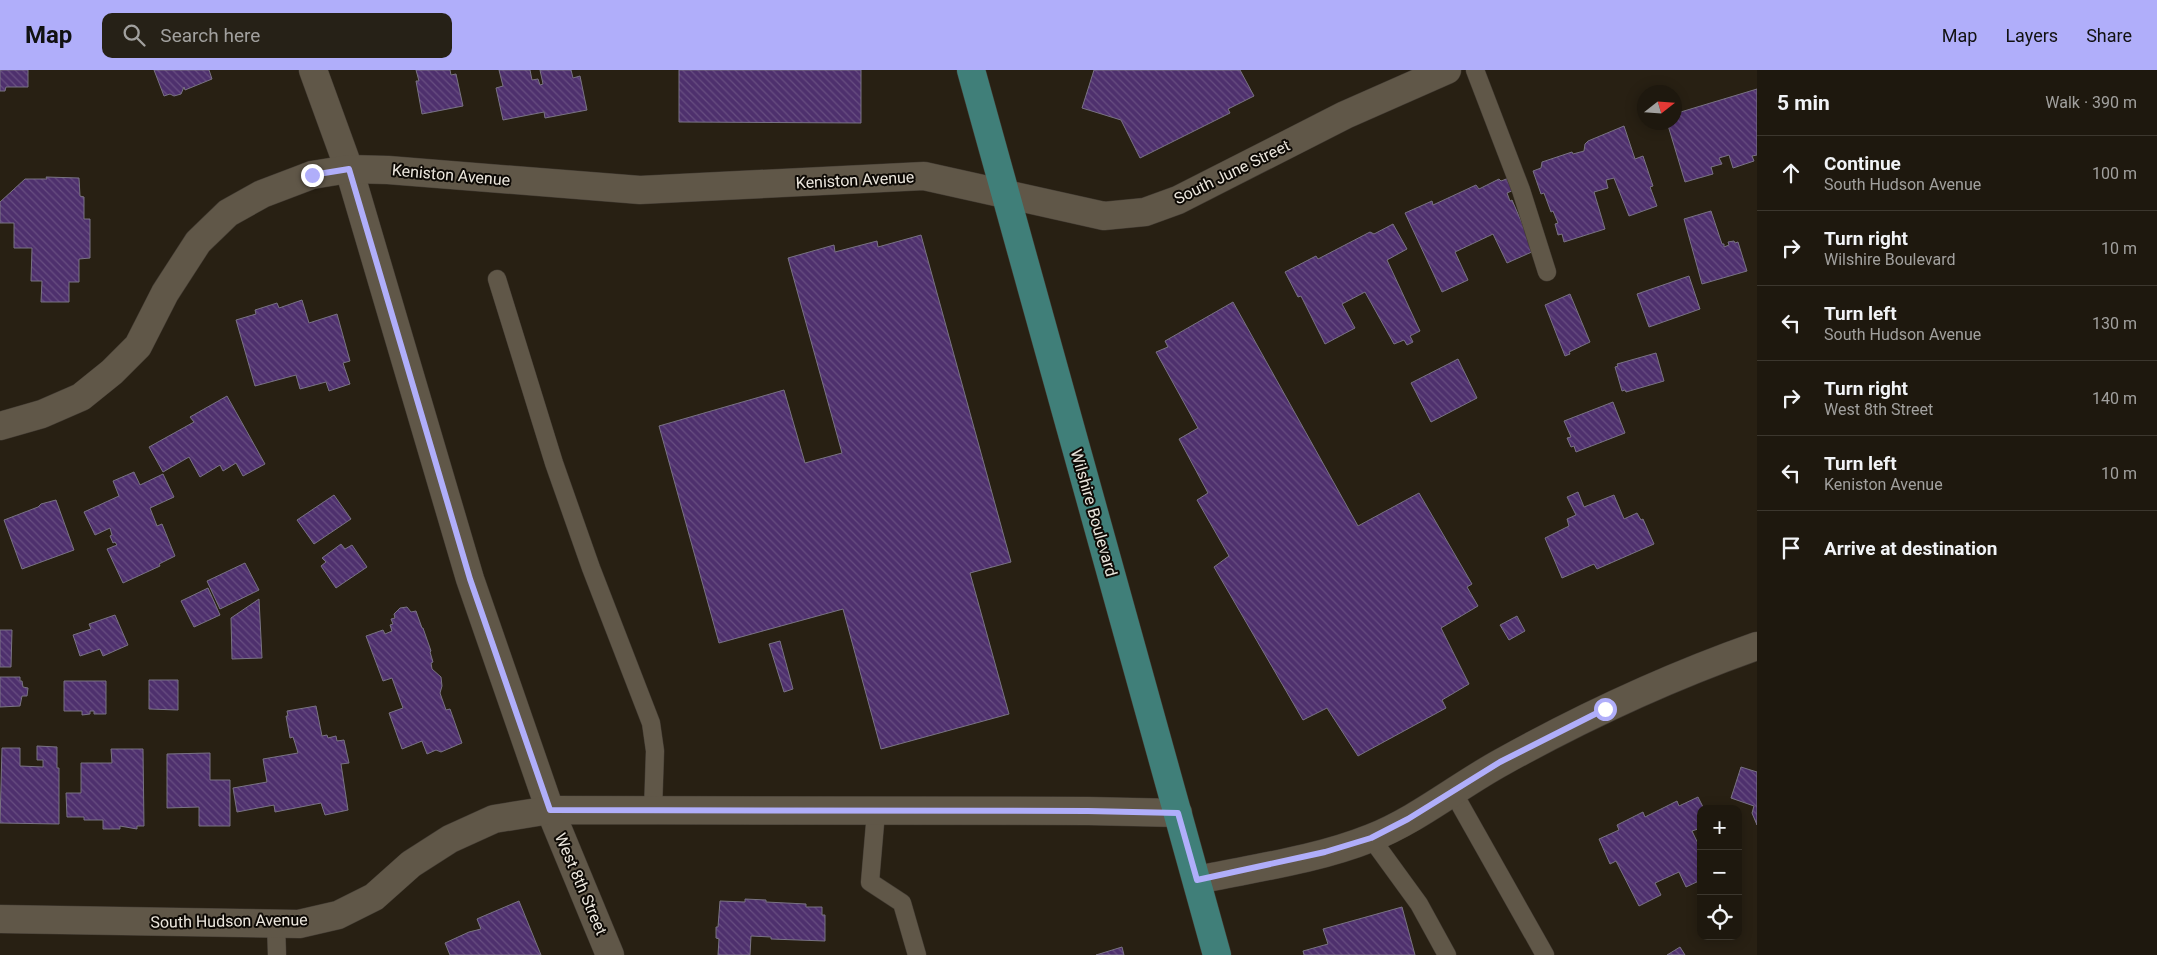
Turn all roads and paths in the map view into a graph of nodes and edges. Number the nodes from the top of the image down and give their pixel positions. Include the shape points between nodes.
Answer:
1 (314, 70) edge
2 (971, 70) edge
3 (1447, 70) edge
4 (1475, 70) edge
5 (349, 169) junction
6 (1006, 194) junction
7 (1547, 272) dead end
8 (497, 279) dead end
9 (0, 426) edge
10 (1757, 646) edge
11 (1453, 792) junction
12 (550, 810) junction
13 (653, 811) junction
14 (876, 812) junction
15 (1178, 813) junction
16 (1371, 838) junction
17 (1197, 880) junction
18 (0, 919) edge
19 (276, 924) junction
20 (277, 955) edge
21 (610, 955) edge
22 (917, 955) edge
23 (1217, 955) edge
24 (1447, 955) edge
25 (1545, 955) edge

1 - 5 street, West 8th Street
2 - 6 main road, Wilshire Boulevard
3 - 6 street, South June Street via 1345,115 1178,200 1145,212 1104,216
4 - 7 lane via 1521,190
5 - 6 street, Keniston Avenue via 640,190 924,176
5 - 9 street, Keniston Avenue via 303,178 262,194 228,213 198,242 165,293 138,346 112,372 81,397 42,414
5 - 12 street, West 8th Street via 470,579
6 - 15 main road, Wilshire Boulevard
8 - 13 lane via 590,568 651,722 655,751
10 - 11 street via 1716,660 1605,709 1500,762
11 - 16 street
11 - 25 lane
12 - 13 street, South Hudson Avenue
12 - 19 street, South Hudson Avenue via 494,819 450,839 411,864 374,897 338,915 299,924
12 - 21 street, West 8th Street
13 - 14 street, South Hudson Avenue
14 - 15 street, South Hudson Avenue
14 - 22 lane via 870,882 902,903
15 - 17 main road, Wilshire Boulevard
16 - 17 street via 1325,852
16 - 24 lane via 1419,904
17 - 23 main road, Wilshire Boulevard
18 - 19 street, South Hudson Avenue
19 - 20 lane

